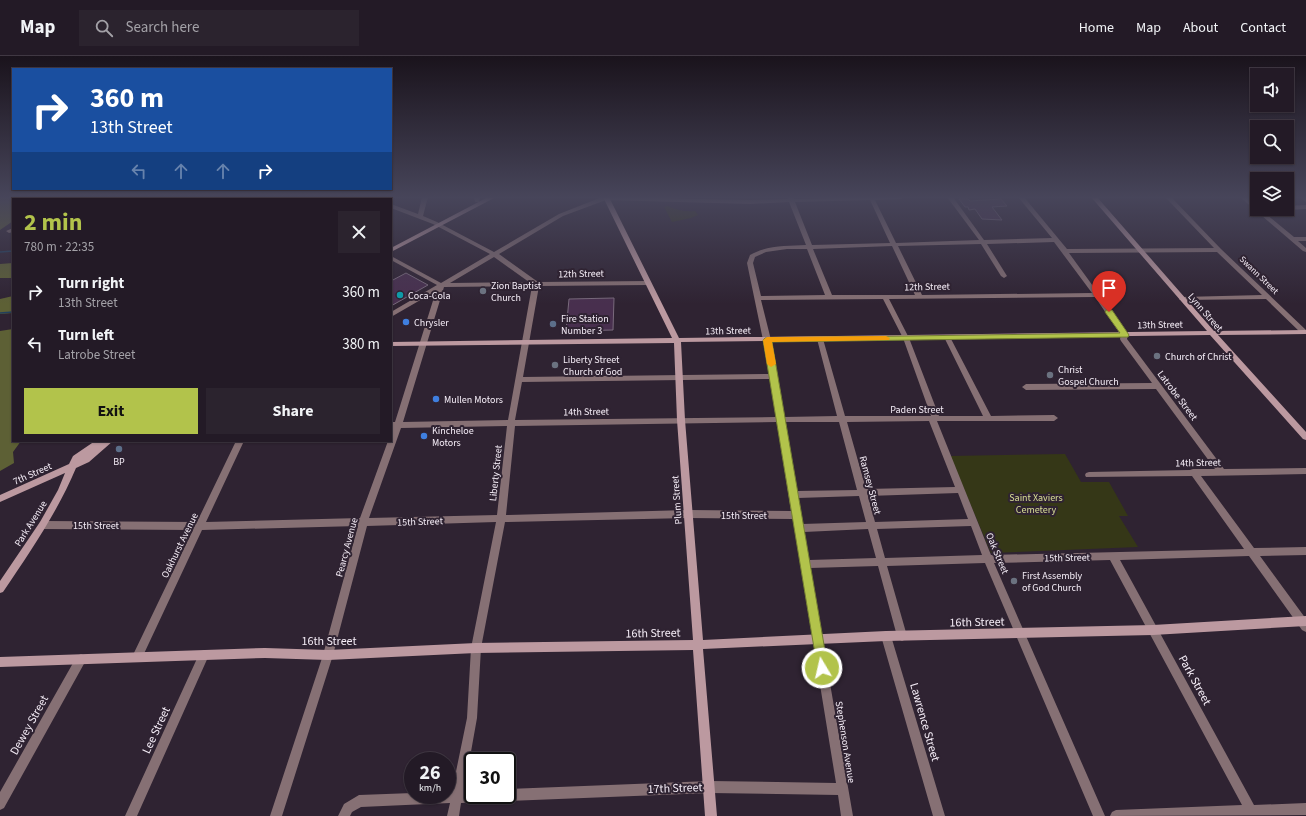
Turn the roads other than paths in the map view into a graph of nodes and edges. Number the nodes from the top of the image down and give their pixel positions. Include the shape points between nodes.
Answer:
1 (419, 232) edge
2 (422, 232) edge
3 (453, 232) edge
4 (533, 232) edge
5 (624, 232) edge
6 (804, 232) edge
7 (888, 232) edge
8 (976, 232) edge
9 (1049, 232) edge
10 (1124, 232) edge
11 (1202, 232) edge
12 (1286, 232) edge
13 (1294, 239) junction
14 (1306, 239) edge
15 (1055, 240) junction
16 (982, 241) junction
17 (894, 244) junction
18 (392, 246) edge
19 (809, 247) junction
20 (392, 249) edge
21 (1139, 250) junction
22 (1219, 250) junction
23 (1305, 250) edge
24 (1065, 251) junction
25 (496, 255) junction
26 (392, 259) edge
27 (1004, 276) dead end
28 (648, 282) junction
29 (536, 284) junction
30 (441, 285) junction
31 (1096, 294) junction
32 (919, 296) junction
33 (829, 297) junction
34 (885, 297) junction
35 (1268, 297) junction
36 (758, 298) junction
37 (1182, 299) junction
38 (392, 314) edge
39 (1305, 332) edge
40 (1212, 333) junction
41 (1125, 335) junction
42 (948, 337) junction
43 (906, 338) junction
44 (820, 339) junction
45 (767, 340) junction
46 (677, 341) junction
47 (526, 343) junction
48 (392, 344) edge
49 (423, 344) junction
50 (773, 376) junction
51 (679, 378) junction
52 (520, 380) junction
53 (1158, 386) junction
54 (1026, 387) dead end
55 (934, 418) junction
56 (988, 418) junction
57 (1054, 418) dead end
58 (843, 419) junction
59 (681, 420) junction
60 (781, 420) junction
61 (511, 423) junction
62 (395, 425) edge
63 (1306, 437) edge
64 (99, 442) edge
65 (108, 442) edge
66 (240, 442) edge
67 (389, 442) edge
68 (72, 467) junction
69 (1306, 471) edge
70 (1193, 472) junction
71 (1221, 472) junction
72 (1090, 475) dead end
73 (961, 490) junction
74 (861, 493) junction
75 (793, 494) junction
76 (0, 499) edge
77 (688, 514) junction
78 (797, 515) junction
79 (501, 518) junction
80 (974, 522) junction
81 (363, 523) junction
82 (43, 525) junction
83 (870, 525) junction
84 (201, 526) junction
85 (799, 528) junction
86 (1306, 551) edge
87 (1250, 552) junction
88 (1113, 556) junction
89 (988, 559) junction
90 (881, 562) junction
91 (805, 564) junction
92 (1, 586) edge
93 (1305, 623) edge
94 (1153, 630) junction
95 (1021, 634) junction
96 (886, 636) junction
97 (902, 636) junction
98 (817, 638) junction
99 (698, 645) junction
100 (476, 648) junction
101 (204, 655) junction
102 (328, 655) junction
103 (137, 657) junction
104 (81, 659) junction
105 (0, 662) edge
106 (710, 787) junction
107 (842, 789) junction
108 (516, 795) edge
109 (456, 797) joint
110 (464, 797) edge
111 (404, 799) edge
112 (0, 804) edge
113 (455, 804) edge
114 (1306, 809) edge
115 (1253, 813) edge
116 (131, 816) edge
117 (276, 816) edge
118 (344, 816) edge
119 (453, 816) edge
120 (711, 816) edge
121 (847, 816) edge
122 (939, 816) edge
123 (1099, 816) edge
124 (1116, 816) edge

1 - 18 street
2 - 20 street
3 - 25 street
4 - 25 street
5 - 28 street, Plum Street
6 - 19 street
7 - 17 street
8 - 16 street
9 - 15 street, Latrobe Street
10 - 21 street, Lynn Street
11 - 22 street, Swann Street
12 - 13 street
13 - 14 street
13 - 23 street
15 - 16 street
15 - 24 street, Latrobe Street
16 - 17 street
16 - 27 street
17 - 19 street
17 - 32 street
19 - 33 street
19 - 36 street, Stephenson Avenue via 758,252 752,256 750,263
21 - 22 street
21 - 24 street
21 - 37 street, Lynn Street
22 - 35 street, Swann Street
24 - 31 street, Latrobe Street
25 - 29 street
25 - 30 street
26 - 30 street
28 - 29 street, 12th Street
28 - 46 street, Plum Street
29 - 30 street, 12th Street
29 - 47 street, Liberty Street
30 - 38 street
30 - 49 street, Pearcy Avenue
31 - 32 street, 12th Street
31 - 41 street, Latrobe Street
32 - 34 street, 12th Street
33 - 34 street, 12th Street
33 - 36 street, 12th Street
34 - 43 street, Oak Street
35 - 37 street
35 - 39 street, Swann Street
36 - 45 street, Stephenson Avenue
37 - 40 street, Lynn Street
39 - 40 street, 13th Street
40 - 41 street, 13th Street
40 - 63 street, Lynn Street
41 - 42 street, 13th Street
41 - 53 street, Latrobe Street via 1123,339
42 - 43 street, 13th Street
42 - 56 street
43 - 44 street, 13th Street
43 - 55 street, Oak Street via 936,415
44 - 45 street, 13th Street
44 - 58 street, Ramsey Street
45 - 46 street, 13th Street
45 - 50 street, Stephenson Avenue
46 - 47 street, 13th Street
46 - 51 street, Plum Street
47 - 49 street, 13th Street
47 - 52 street, Liberty Street
48 - 49 street, 13th Street
49 - 62 street, Pearcy Avenue
50 - 51 street
50 - 60 street, Stephenson Avenue
51 - 52 street
51 - 59 street, Plum Street
52 - 61 street, Liberty Street
53 - 54 street
53 - 71 street, Latrobe Street
55 - 56 street, Paden Street
55 - 58 street, Paden Street
55 - 73 street, Oak Street via 933,424
56 - 57 street, Paden Street
58 - 60 street, Paden Street
58 - 74 street, Ramsey Street
59 - 60 street, 14th Street
59 - 61 street, 14th Street
59 - 77 street, Plum Street
60 - 75 street, Stephenson Avenue
61 - 62 street, 14th Street
61 - 79 street, Liberty Street
64 - 68 street, 7th Street via 76,458
65 - 68 street, 7th Street via 86,460
66 - 84 street, Oakhurst Avenue
67 - 81 street, Pearcy Avenue
68 - 76 street, 7th Street
68 - 82 street, Park Avenue
69 - 71 street, 14th Street
70 - 71 street, 14th Street
70 - 72 street, 14th Street
70 - 87 street
73 - 74 street
73 - 80 street, Oak Street
74 - 75 street
74 - 83 street, Ramsey Street
75 - 78 street, Stephenson Avenue
77 - 78 street, 15th Street
77 - 79 street, 15th Street
77 - 99 street, Plum Street
78 - 85 street, Stephenson Avenue
79 - 81 street, 15th Street
79 - 100 street, Liberty Street
80 - 83 street
80 - 89 street, Oak Street
81 - 84 street, 15th Street
81 - 102 street, Pearcy Avenue
82 - 84 street, 15th Street
82 - 92 street, Park Avenue
83 - 85 street
83 - 90 street, Ramsey Street
84 - 103 street, Oakhurst Avenue
85 - 91 street, Stephenson Avenue
86 - 87 street, 15th Street
87 - 88 street, 15th Street
87 - 93 street
88 - 89 street, 15th Street
88 - 94 street, Park Street
89 - 90 street, 15th Street
89 - 95 street, Oak Street
90 - 91 street, 15th Street
90 - 97 street, Ramsey Street
91 - 98 street, Stephenson Avenue
93 - 94 street, 16th Street
94 - 95 street, 16th Street
94 - 115 street, Park Street
95 - 97 street, 16th Street
95 - 123 street, Oak Street
96 - 97 street, 16th Street
96 - 98 street, 16th Street
96 - 122 street, Lawrence Street
98 - 99 street, 16th Street
98 - 107 street, Stephenson Avenue
99 - 100 street, 16th Street
99 - 106 street, Plum Street
100 - 102 street, 16th Street
100 - 109 street, Liberty Street via 472,718
101 - 102 street, 16th Street
101 - 103 street, 16th Street
101 - 116 street, Lee Street
102 - 117 street, Pearcy Avenue
103 - 104 street, 16th Street
104 - 105 street, 16th Street
104 - 112 street, Dewey Street
106 - 107 street, 17th Street
106 - 108 street, 17th Street
106 - 120 street, Plum Street
107 - 121 street, Stephenson Avenue
109 - 110 street, 17th Street
111 - 118 street, 17th Street via 359,801 348,808
113 - 119 street, Liberty Street
114 - 115 street
115 - 124 street

